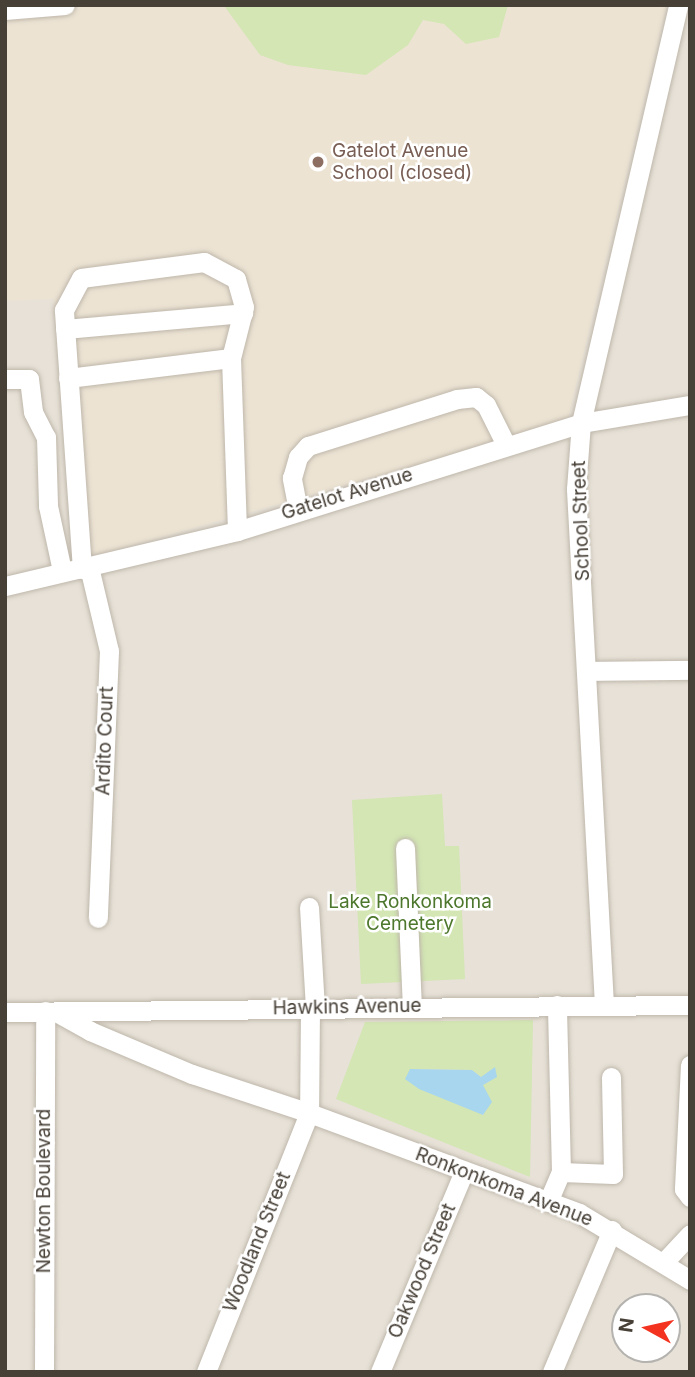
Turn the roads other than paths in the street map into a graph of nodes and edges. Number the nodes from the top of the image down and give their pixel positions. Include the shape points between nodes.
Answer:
1 (65, 5) edge
2 (5, 10) edge
3 (681, 12) edge
4 (243, 313) junction
5 (65, 329) junction
6 (231, 358) junction
7 (68, 378) junction
8 (5, 379) edge
9 (690, 405) edge
10 (581, 423) junction
11 (506, 445) junction
12 (298, 510) junction
13 (237, 531) junction
14 (86, 568) junction
15 (62, 571) junction
16 (5, 586) edge
17 (690, 670) edge
18 (588, 671) junction
19 (405, 848) dead end
20 (309, 908) dead end
21 (98, 918) dead end
22 (557, 1005) junction
23 (604, 1005) junction
24 (690, 1005) edge
25 (412, 1006) junction
26 (313, 1008) junction
27 (50, 1011) junction
28 (5, 1012) edge
29 (690, 1065) edge
30 (611, 1077) dead end
31 (309, 1113) junction
32 (464, 1171) junction
33 (561, 1172) junction
34 (690, 1197) edge
35 (548, 1202) junction
36 (611, 1230) junction
37 (690, 1234) edge
38 (664, 1262) junction
39 (690, 1280) edge
40 (44, 1372) edge
41 (206, 1372) edge
42 (380, 1372) edge
43 (552, 1372) edge

1 - 2 street
3 - 10 street, School Street
4 - 5 street
4 - 5 street, Ardito Court via 236,279 204,262 81,278 68,295
4 - 6 street
5 - 7 street, Ardito Court
6 - 7 street
6 - 13 street
7 - 14 street, Ardito Court
8 - 15 street via 29,379 33,412 46,437 48,506
9 - 10 street, Gatelot Avenue
10 - 11 street, Gatelot Avenue
10 - 18 street, School Street via 576,489
11 - 12 street, Gatelot Avenue
11 - 12 street via 486,405 475,397 457,399 308,446 298,457 292,478
12 - 13 street, Gatelot Avenue
13 - 14 street, Gatelot Avenue
14 - 15 street, Gatelot Avenue
14 - 21 street, Ardito Court via 109,651
15 - 16 street, Gatelot Avenue
17 - 18 street
18 - 23 street, School Street
19 - 25 street
20 - 26 street
22 - 23 street, Hawkins Avenue
22 - 25 street, Hawkins Avenue
22 - 33 street
23 - 24 street, Hawkins Avenue
25 - 26 street, Hawkins Avenue
26 - 27 street, Hawkins Avenue
26 - 31 street
27 - 28 street, Hawkins Avenue
27 - 31 street, Ronkonkoma Avenue via 192,1074
27 - 40 street, Newton Boulevard
29 - 34 street via 684,1189
30 - 33 street via 613,1174
31 - 32 street, Ronkonkoma Avenue
31 - 41 street, Woodland Street
32 - 35 street, Ronkonkoma Avenue
32 - 42 street, Oakwood Street
33 - 35 street
35 - 36 street, Ronkonkoma Avenue
36 - 38 street, Ronkonkoma Avenue
36 - 43 street
37 - 38 street
38 - 39 street, Ronkonkoma Avenue

